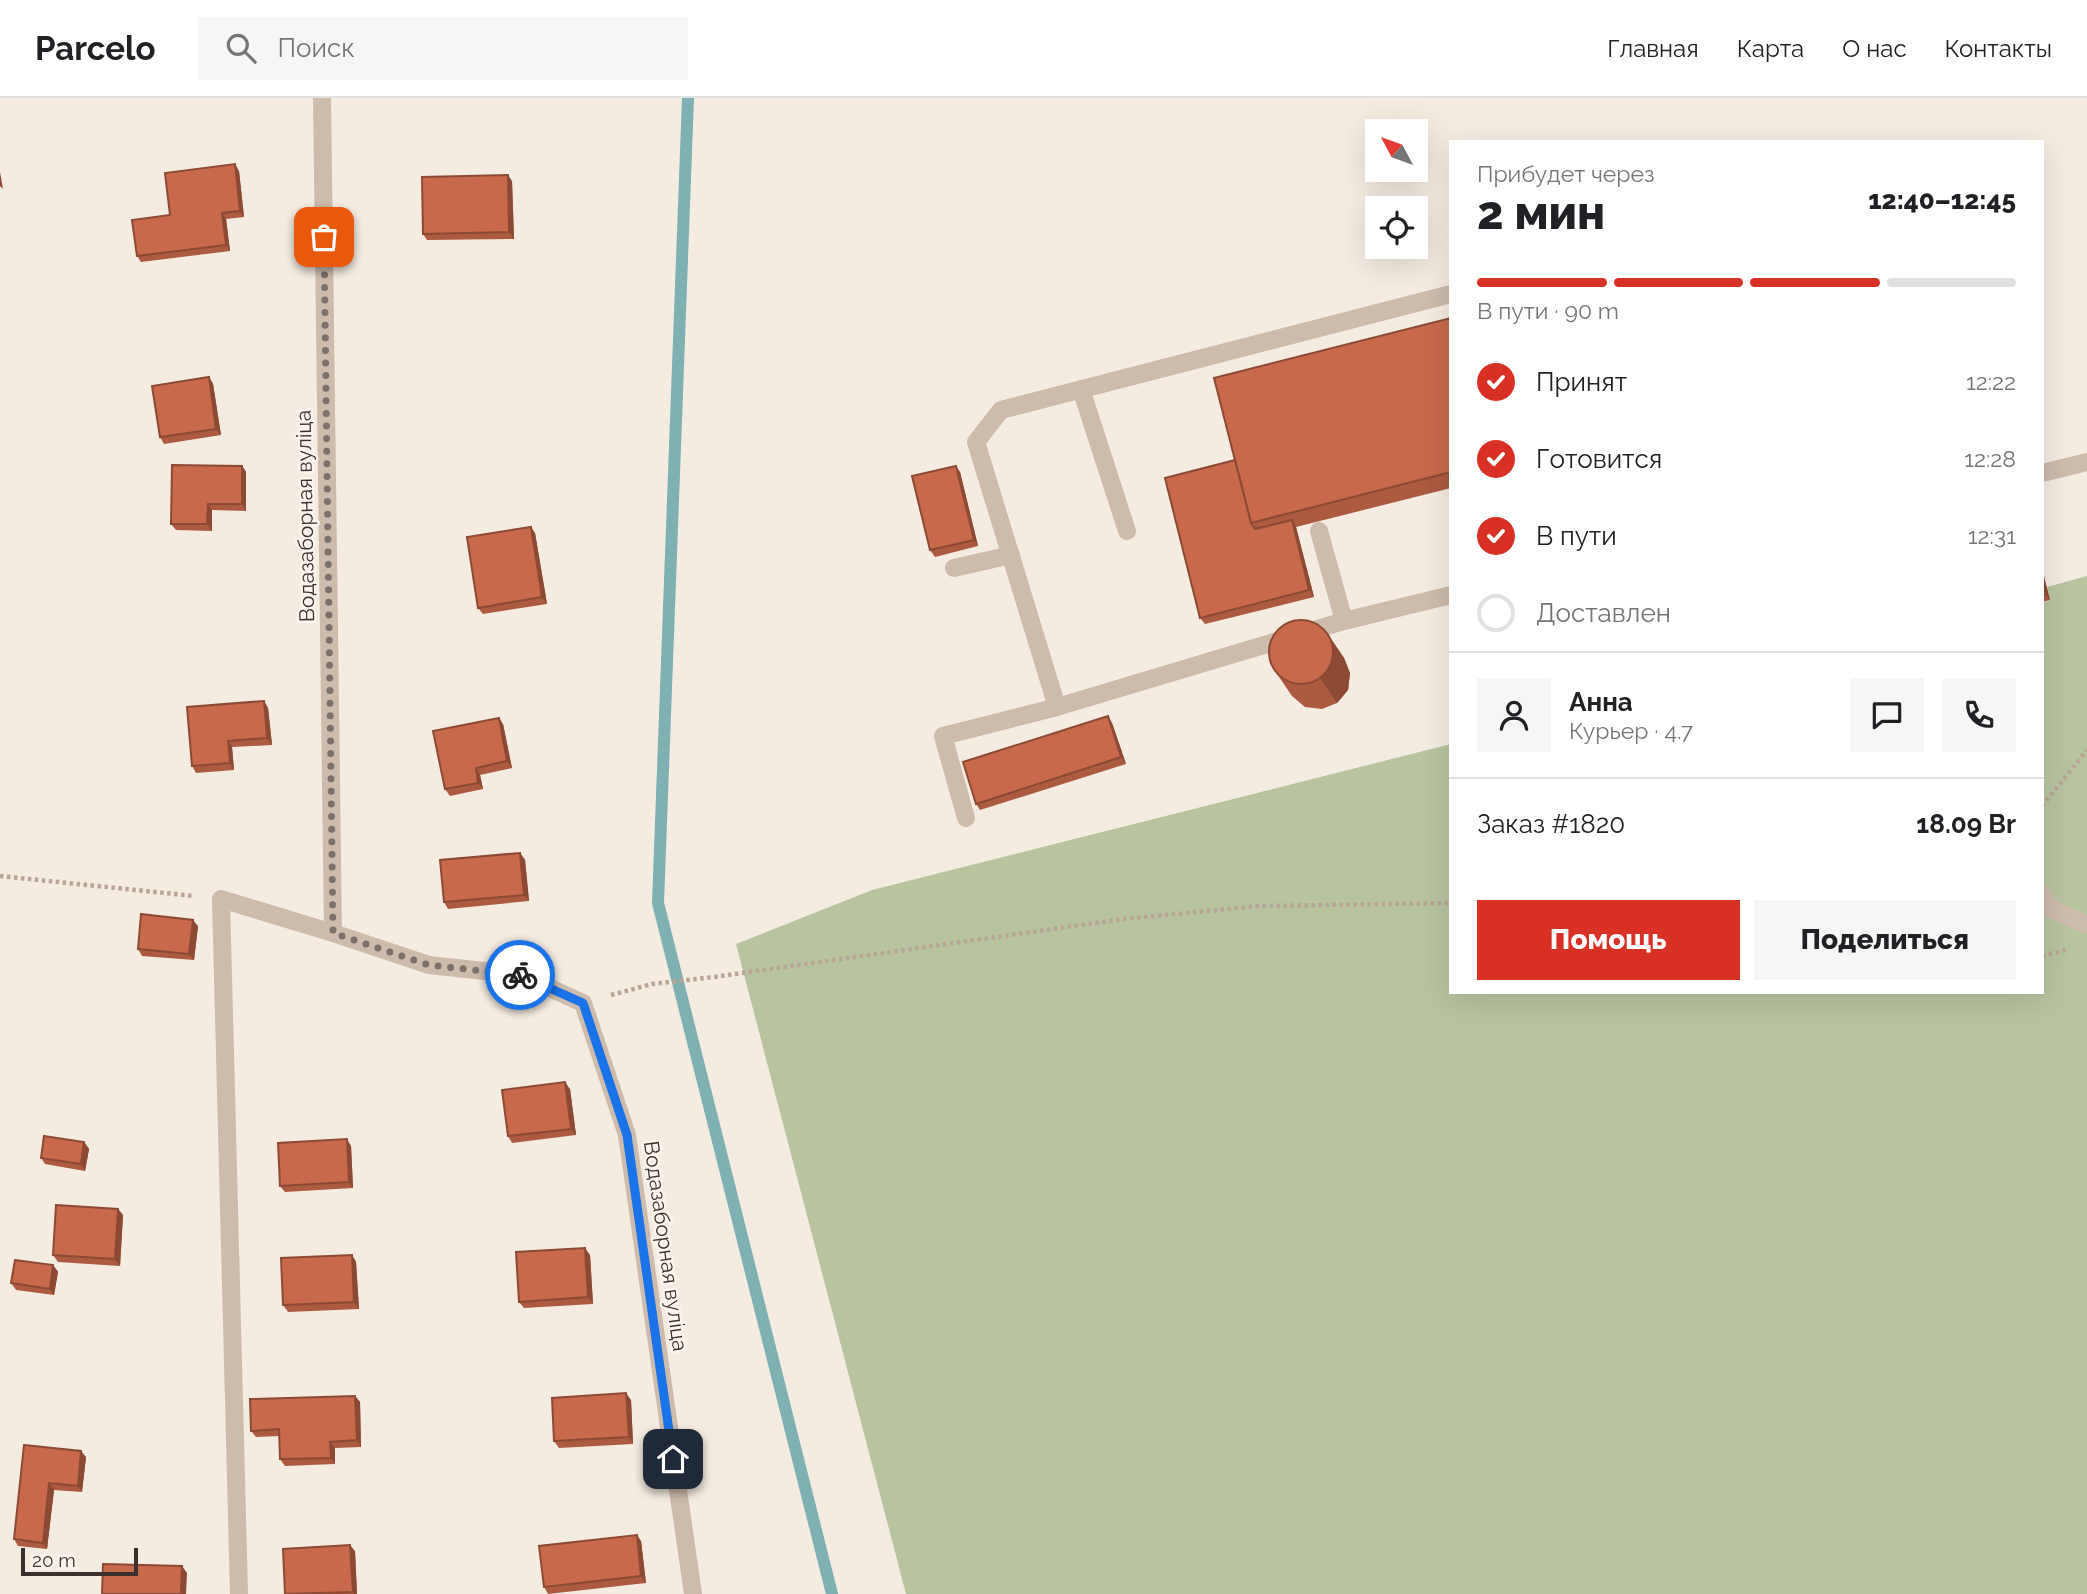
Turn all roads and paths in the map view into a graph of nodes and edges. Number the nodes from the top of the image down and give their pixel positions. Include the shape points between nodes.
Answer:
1 (322, 98) edge
2 (1449, 295) edge
3 (1081, 389) junction
4 (2087, 462) edge
5 (2044, 473) edge
6 (1128, 531) dead end
7 (1319, 531) dead end
8 (1011, 555) junction
9 (954, 568) dead end
10 (1449, 595) edge
11 (1344, 621) junction
12 (1058, 707) junction
13 (2087, 750) edge
14 (2044, 804) edge
15 (965, 818) dead end
16 (0, 876) edge
17 (2044, 898) edge
18 (221, 899) junction
19 (1449, 903) edge
20 (2087, 925) edge
21 (333, 933) junction
22 (2076, 947) dead end
23 (2044, 955) edge
24 (583, 1003) junction
25 (239, 1594) edge
26 (693, 1594) edge

1 - 21 street, Водазаборная вуліца
2 - 3 street
3 - 6 street
3 - 8 street via 1001,410 976,442
4 - 5 street
7 - 11 street
8 - 9 street
8 - 12 street
10 - 11 street
11 - 12 street
12 - 15 street via 943,736
13 - 14 path
16 - 18 path
17 - 20 street via 2050,908
18 - 21 street
18 - 25 street
19 - 24 path via 1260,906 1123,919 652,984
21 - 24 street via 429,965 521,975
22 - 23 path
24 - 26 street, Водазаборная вуліца via 627,1135

